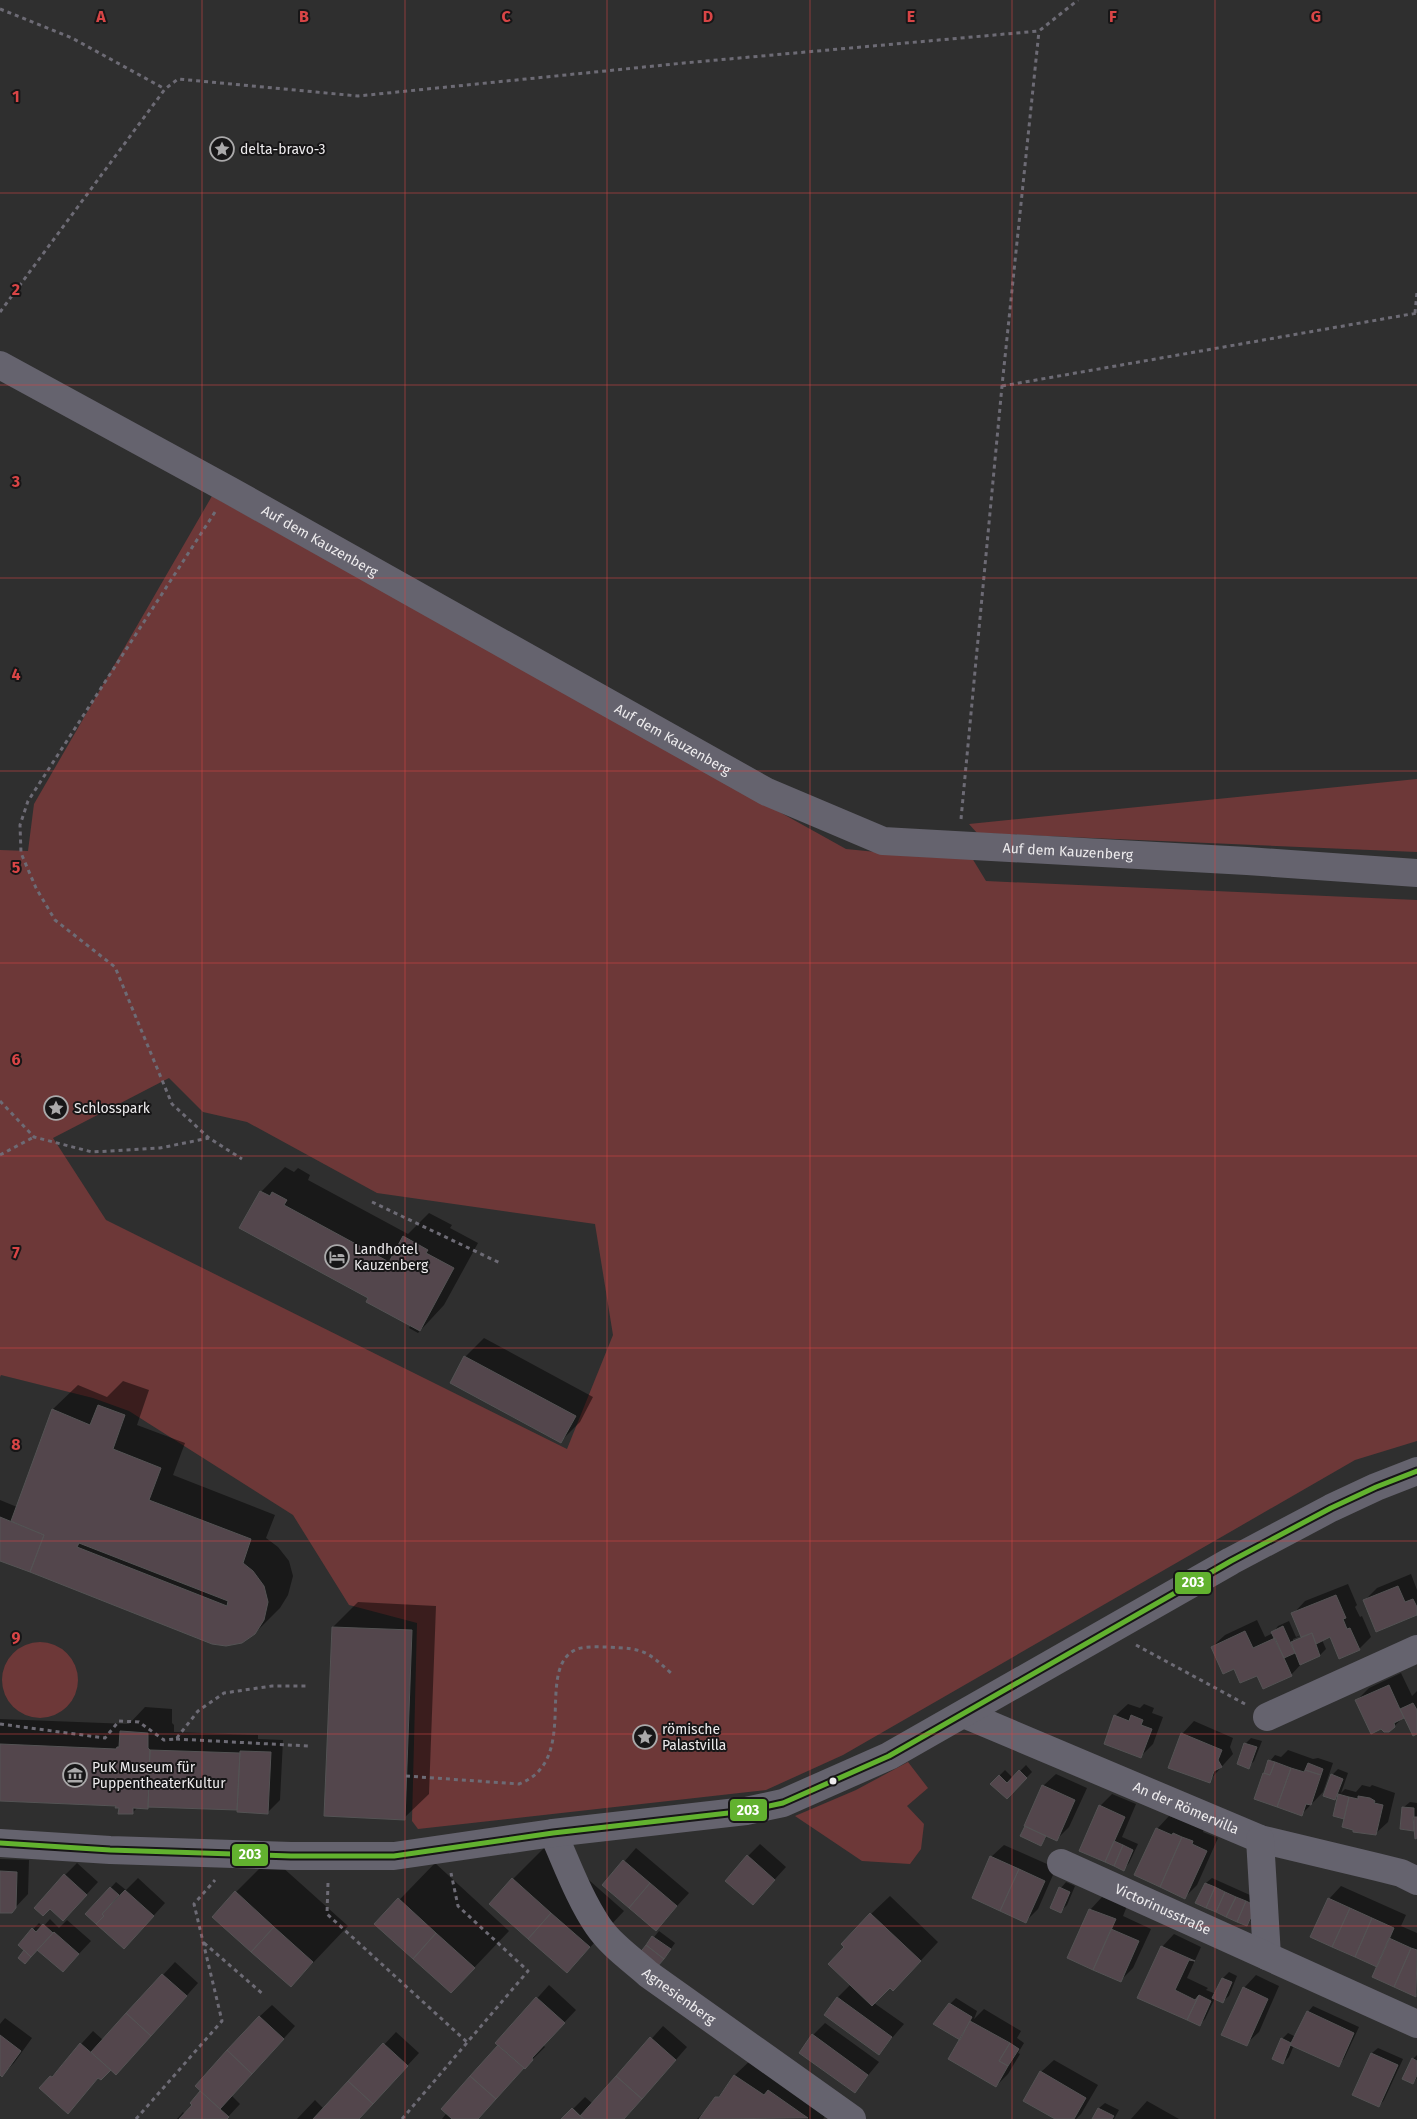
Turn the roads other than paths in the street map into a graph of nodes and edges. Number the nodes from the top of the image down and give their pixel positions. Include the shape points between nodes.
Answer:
1 (0, 365) edge
2 (1417, 873) edge
3 (1417, 1472) edge
4 (1417, 1649) edge
5 (964, 1714) junction
6 (1267, 1717) road end
7 (553, 1833) junction
8 (1260, 1839) junction
9 (0, 1842) edge
10 (1061, 1862) dead end
11 (1412, 1874) edge
12 (1267, 1956) junction
13 (1417, 2024) edge
14 (852, 2119) edge

1 - 2 street, Auf dem Kauzenberg via 230,490 767,792 883,842
3 - 5 street via 1376,1486 1231,1561
4 - 6 street
5 - 7 street via 889,1756 783,1803 727,1813
5 - 8 street, An der Römervilla
7 - 9 street via 394,1856 236,1855
7 - 14 street, Agnesienberg via 583,1900 599,1927 621,1951 648,1974
8 - 11 street, An der Römervilla
8 - 12 street
10 - 12 street, Victorinusstraße
12 - 13 street, Victorinusstraße

